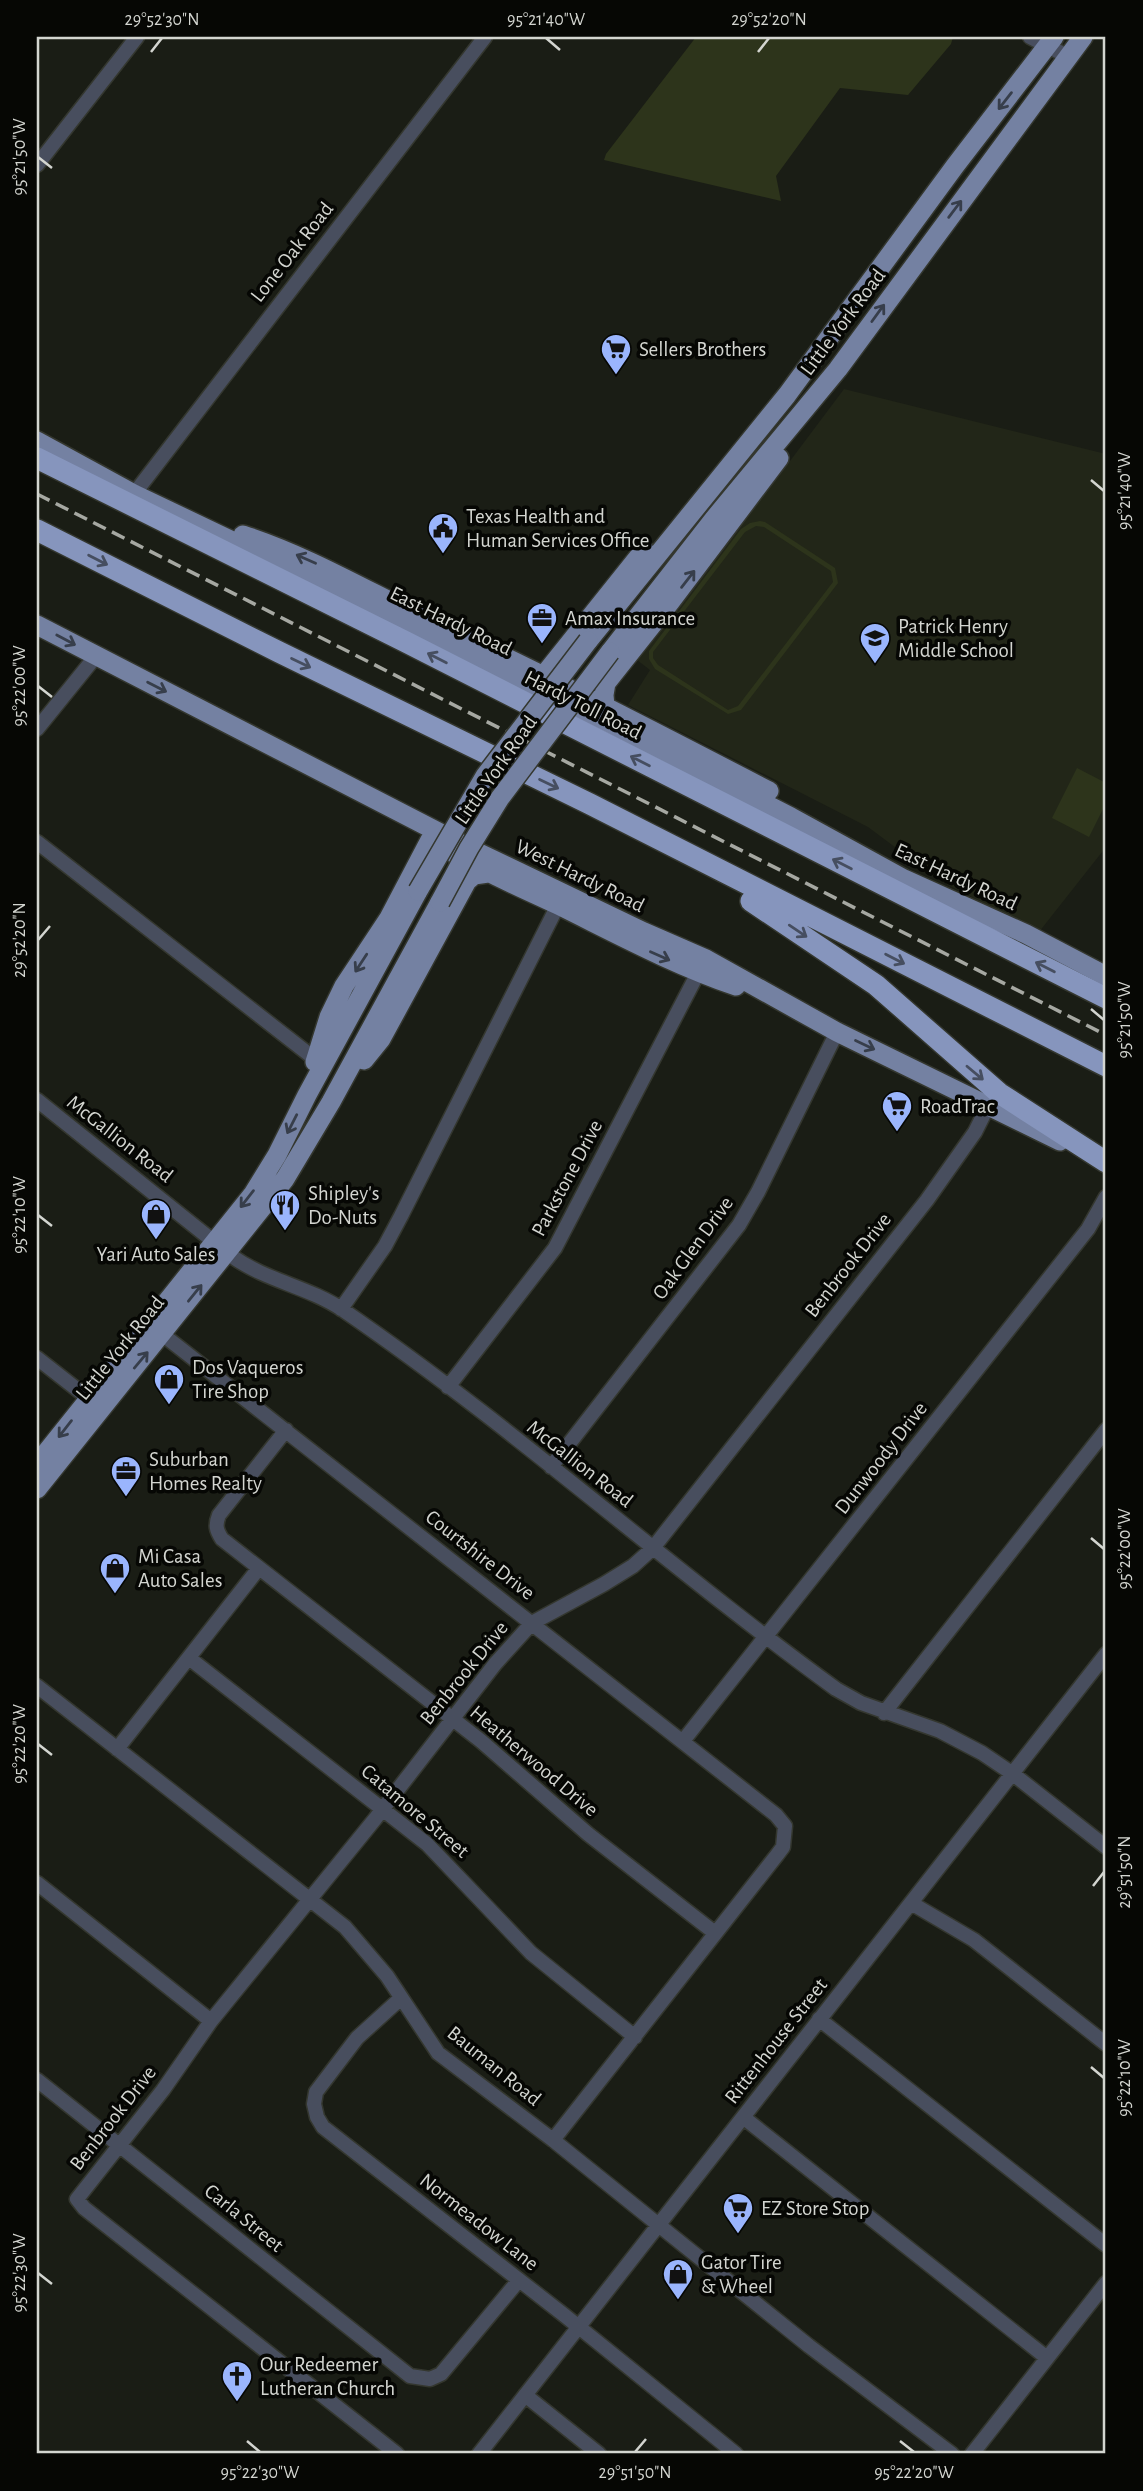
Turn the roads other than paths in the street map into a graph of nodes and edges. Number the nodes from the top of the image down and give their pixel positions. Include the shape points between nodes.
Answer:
1 (137, 37) edge
2 (485, 37) edge
3 (1083, 37) edge
4 (1044, 40) edge
5 (1067, 56) junction
6 (37, 165) edge
7 (955, 166) junction
8 (977, 181) junction
9 (804, 373) junction
10 (822, 388) junction
11 (787, 395) junction
12 (37, 441) edge
13 (37, 458) edge
14 (134, 494) junction
15 (37, 530) edge
16 (37, 625) edge
17 (568, 644) junction
18 (96, 656) junction
19 (613, 662) junction
20 (546, 684) junction
21 (572, 704) junction
22 (605, 706) junction
23 (205, 711) junction
24 (37, 729) edge
25 (637, 829) junction
26 (439, 838) junction
27 (37, 842) edge
28 (469, 848) junction
29 (488, 873) junction
30 (904, 879) junction
31 (414, 884) junction
32 (461, 892) junction
33 (558, 905) junction
34 (698, 973) junction
35 (1106, 976) edge
36 (1106, 998) edge
37 (783, 1002) junction
38 (837, 1032) junction
39 (316, 1059) junction
40 (1106, 1066) edge
41 (307, 1095) junction
42 (37, 1100) edge
43 (331, 1102) junction
44 (988, 1106) junction
45 (1106, 1163) edge
46 (1106, 1198) edge
47 (221, 1247) junction
48 (341, 1309) junction
49 (162, 1334) junction
50 (37, 1358) edge
51 (448, 1387) junction
52 (94, 1403) junction
53 (286, 1430) junction
54 (1106, 1430) edge
55 (37, 1464) edge
56 (551, 1467) junction
57 (37, 1489) edge
58 (653, 1548) junction
59 (259, 1568) junction
60 (532, 1623) junction
61 (768, 1636) junction
62 (1106, 1654) edge
63 (189, 1658) junction
64 (37, 1686) edge
65 (884, 1713) junction
66 (453, 1719) junction
67 (683, 1741) junction
68 (117, 1749) junction
69 (1013, 1774) junction
70 (382, 1808) junction
71 (1106, 1847) edge
72 (37, 1883) edge
73 (311, 1899) junction
74 (911, 1903) junction
75 (715, 1933) junction
76 (400, 1999) junction
77 (819, 2019) junction
78 (211, 2021) junction
79 (635, 2037) junction
80 (1106, 2044) edge
81 (37, 2080) edge
82 (743, 2117) junction
83 (553, 2140) junction
84 (121, 2145) junction
85 (658, 2225) junction
86 (1106, 2245) edge
87 (519, 2280) junction
88 (1106, 2283) edge
89 (578, 2328) junction
90 (1047, 2358) junction
91 (526, 2395) junction
92 (397, 2454) edge
93 (479, 2454) edge
94 (599, 2454) edge
95 (736, 2454) edge
96 (952, 2454) edge
97 (972, 2454) edge

1 - 6 street
2 - 14 street, Lone Oak Road
3 - 5 main road, Little York Road
4 - 5 street
4 -> 7 main road, Little York Road
5 - 8 main road, Little York Road
7 - 8 main road
7 - 9 main road, Little York Road
10 -> 8 main road, Little York Road
9 - 10 main road
9 - 11 main road, Little York Road
19 -> 10 main road, Little York Road via 713,520
11 - 17 main road via 680,509
11 - 20 main road, Little York Road, bridge via 588,641
12 - 14 main road, East Hardy Road
36 -> 13 highway, Hardy Toll Road
14 - 20 main road, East Hardy Road via 437,640
20 -> 14 main road via 285,550
15 -> 25 highway
16 -> 18 main road, West Hardy Road
17 - 19 main road via 567,655 582,670 598,677
17 - 20 main road
18 -> 23 main road, West Hardy Road
18 - 24 street
19 - 21 main road, Little York Road, bridge
19 - 22 main road
20 - 21 main road, East Hardy Road
20 - 22 main road
20 - 26 main road, Little York Road, bridge
21 - 28 main road, Little York Road, bridge via 500,798
21 - 30 main road, East Hardy Road
22 - 30 main road via 811,813
23 - 26 main road, West Hardy Road via 342,781
23 - 26 main road via 258,752
25 -> 40 highway
25 -> 45 highway via 853,968 999,1093
26 - 28 main road, West Hardy Road
26 - 29 main road
26 - 31 main road, Little York Road, bridge
27 - 39 street
28 - 37 main road, West Hardy Road via 706,959
28 - 43 main road, Little York Road, bridge
29 - 32 main road via 474,875
29 - 33 main road
30 - 35 main road, East Hardy Road
31 - 32 main road via 428,864 444,865 460,878
31 -> 39 main road via 344,986
31 - 41 main road, Little York Road
32 - 43 main road via 381,1039
33 -> 34 main road
33 - 48 street via 385,1246
34 - 37 main road
34 - 51 street, Parkstone Drive via 555,1248
37 - 38 main road, West Hardy Road
38 -> 44 main road, West Hardy Road
38 - 56 street, Oak Glen Drive via 739,1224
39 - 41 main road
41 -> 47 main road, Little York Road
42 - 47 street, McGallion Road
43 - 47 main road, Little York Road via 285,1179
44 - 45 main road, West Hardy Road
44 - 58 street, Benbrook Drive via 927,1199
46 - 61 street, Dunwoody Drive via 1088,1228
47 - 48 street, McGallion Road via 259,1273 321,1296
49 -> 47 main road, Little York Road
47 - 52 main road, Little York Road
48 - 51 street, McGallion Road
52 -> 49 main road, Little York Road
49 - 53 street, Courtshire Drive
50 - 52 street
51 - 56 street, McGallion Road
52 -> 55 main road, Little York Road
52 - 57 main road, Little York Road
53 - 59 street, Heatherwood Drive via 216,1523 222,1539
53 - 60 street, Courtshire Drive
54 - 65 street
56 - 58 street, McGallion Road
58 - 60 street, Benbrook Drive via 604,1584
58 - 61 street, McGallion Road
59 - 63 street
59 - 66 street, Heatherwood Drive
60 - 66 street, Benbrook Drive
60 - 67 street, Courtshire Drive
61 - 65 street, McGallion Road via 836,1689
61 - 67 street, Dunwoody Drive
62 - 69 street, Rittenhouse Street
63 - 68 street
63 - 70 street, Catamore Street
64 - 68 street, Bauman Road
65 - 69 street, McGallion Road via 963,1742
66 - 70 street, Benbrook Drive
66 - 75 street, Heatherwood Drive via 588,1834
67 - 75 street, Courtshire Drive via 785,1826 783,1847
68 - 73 street, Bauman Road
69 - 71 street, McGallion Road
69 - 74 street, Rittenhouse Street
70 - 73 street, Benbrook Drive
70 - 79 street, Catamore Street via 444,1860 531,1954
72 - 78 street
73 - 76 street, Bauman Road via 368,1952
73 - 78 street, Benbrook Drive
74 - 77 street, Rittenhouse Street
74 - 80 street via 974,1940
75 - 79 street
76 - 83 street, Bauman Road via 438,2053
76 - 87 street, Normeadow Lane via 357,2038 324,2080 316,2092 317,2117 323,2127
77 - 82 street, Rittenhouse Street
77 - 86 street
78 - 84 street, Benbrook Drive
79 - 83 street
81 - 84 street, Carla Street
82 - 85 street, Rittenhouse Street
82 - 90 street
83 - 85 street, Bauman Road
84 - 87 street, Carla Street via 411,2376 430,2379 442,2374
84 - 92 street, Benbrook Drive via 77,2199 84,2208
85 - 89 street, Rittenhouse Street
85 - 96 street, Bauman Road
87 - 89 street, Normeadow Lane
88 - 90 street
89 - 91 street, Rittenhouse Street
89 - 95 street, Normeadow Lane
90 - 97 street
91 - 93 street, Rittenhouse Street
91 - 94 street

